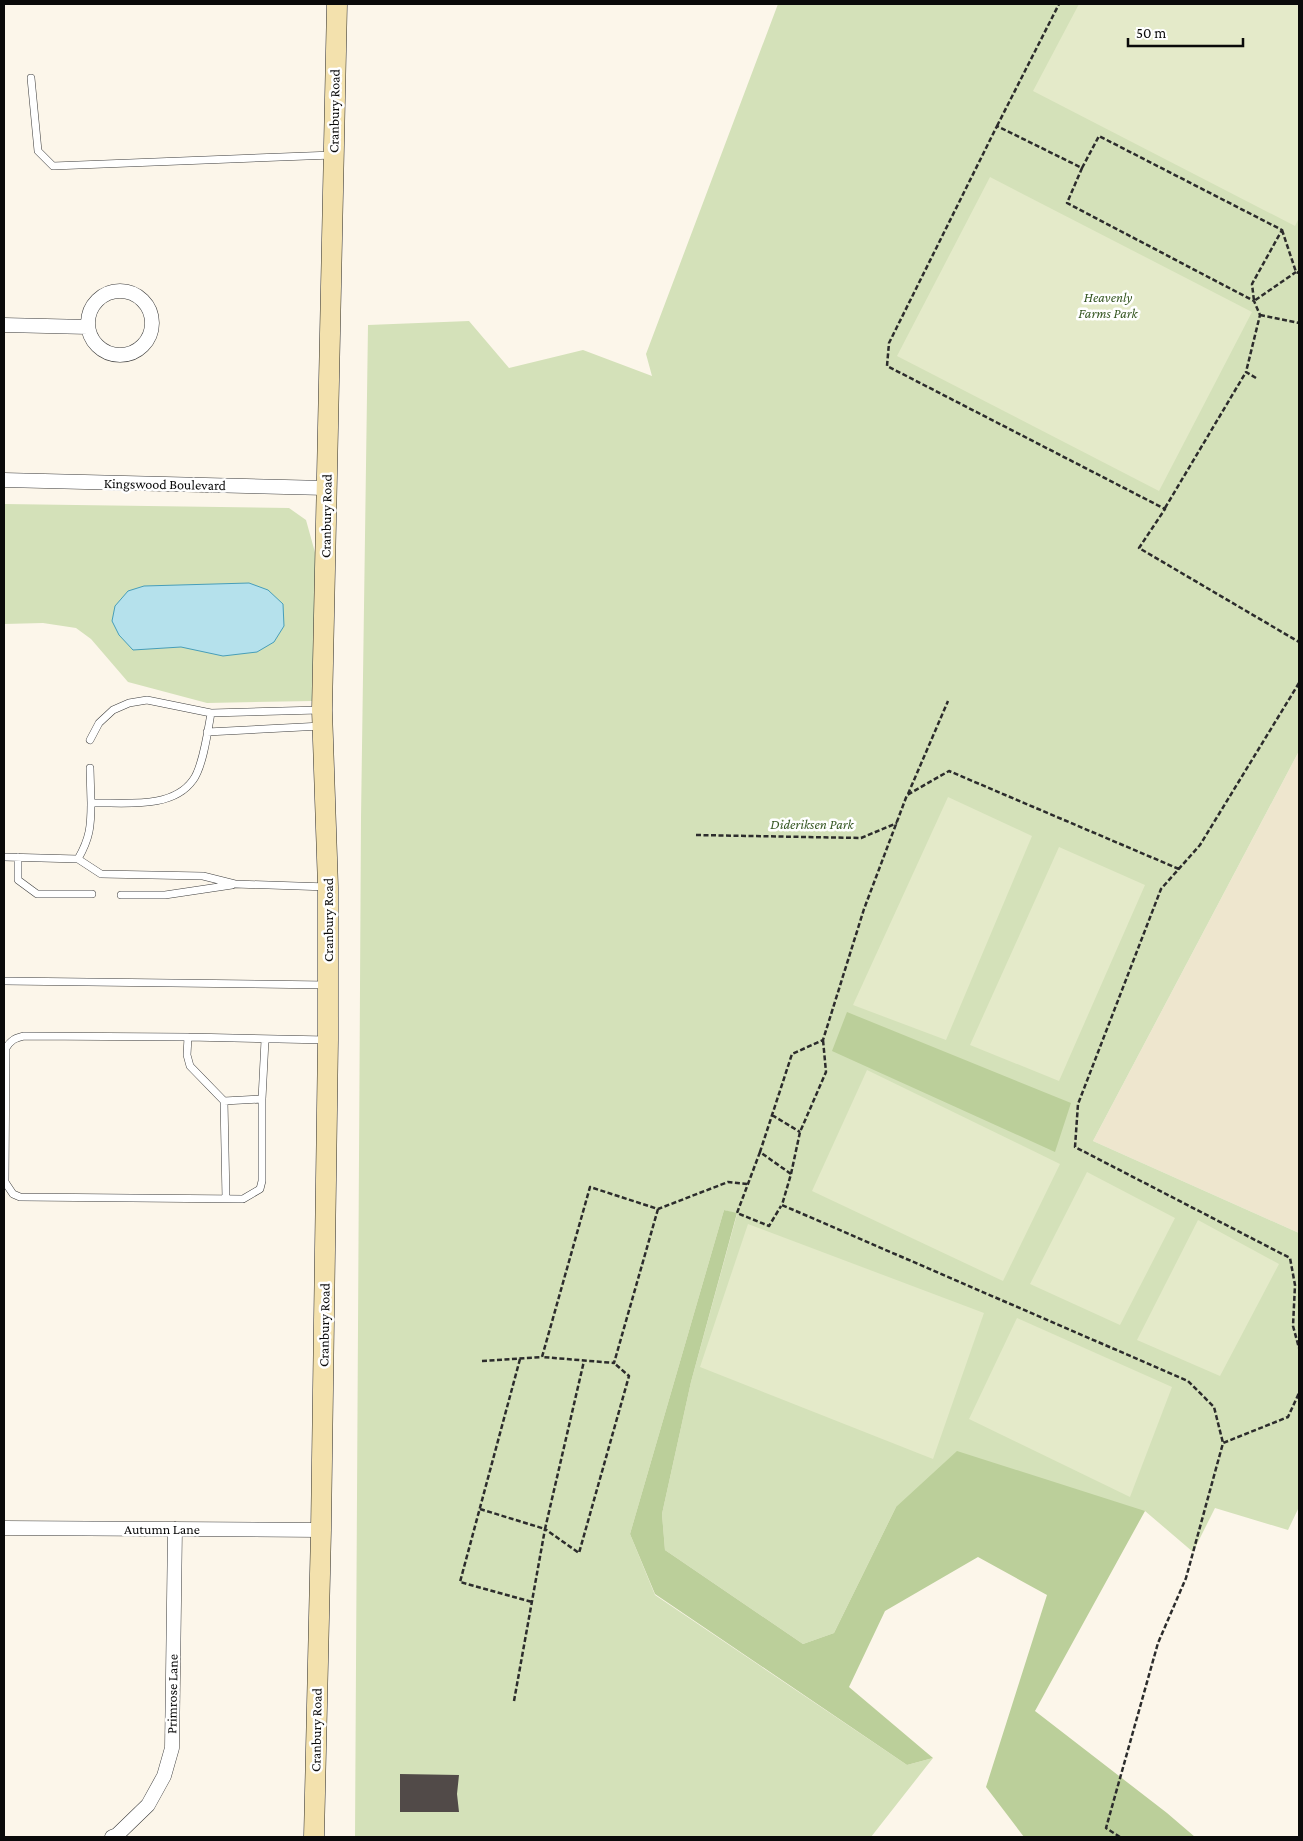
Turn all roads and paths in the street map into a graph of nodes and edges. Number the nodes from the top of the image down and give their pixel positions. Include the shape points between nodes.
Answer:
1 (337, 4) edge
2 (1060, 4) edge
3 (31, 78) dead end
4 (997, 126) junction
5 (333, 155) junction
6 (1082, 168) junction
7 (1282, 230) junction
8 (1298, 272) edge
9 (1254, 301) junction
10 (1260, 315) junction
11 (1299, 322) edge
12 (4, 325) edge
13 (88, 326) junction
14 (1246, 372) junction
15 (1256, 378) dead end
16 (4, 480) edge
17 (326, 488) junction
18 (1165, 509) junction
19 (1299, 642) edge
20 (1299, 683) edge
21 (948, 701) dead end
22 (211, 713) junction
23 (322, 718) junction
24 (207, 732) junction
25 (90, 740) dead end
26 (90, 768) dead end
27 (907, 796) junction
28 (91, 803) junction
29 (897, 823) junction
30 (696, 835) dead end
31 (4, 857) edge
32 (18, 857) junction
33 (78, 859) junction
34 (1179, 869) junction
35 (235, 884) junction
36 (328, 887) junction
37 (92, 894) dead end
38 (121, 894) dead end
39 (4, 981) edge
40 (328, 985) junction
41 (188, 1037) junction
42 (265, 1040) junction
43 (328, 1040) junction
44 (823, 1040) junction
45 (262, 1099) junction
46 (224, 1101) junction
47 (772, 1116) junction
48 (800, 1132) junction
49 (760, 1152) junction
50 (791, 1174) junction
51 (747, 1184) junction
52 (226, 1199) junction
53 (782, 1205) junction
54 (658, 1209) junction
55 (1299, 1348) edge
56 (542, 1357) junction
57 (520, 1358) junction
58 (482, 1360) dead end
59 (584, 1361) junction
60 (614, 1363) junction
61 (1299, 1393) edge
62 (1223, 1442) junction
63 (480, 1509) junction
64 (4, 1528) edge
65 (175, 1529) junction
66 (545, 1529) junction
67 (321, 1530) junction
68 (532, 1602) junction
69 (514, 1701) dead end
70 (112, 1837) edge
71 (314, 1837) edge
72 (1120, 1837) edge

1 - 5 main road, Cranbury Road
2 - 4 path
3 - 5 lane via 38,151 53,166
4 - 6 path
4 - 18 path via 889,343 887,366
5 - 17 main road, Cranbury Road
6 - 7 path via 1099,136
6 - 9 path via 1067,203
7 - 8 path
7 - 9 path via 1252,284
8 - 9 path
9 - 10 path
10 - 11 path
10 - 14 path
12 - 13 street
13 - 13 street via 101,350 121,356 140,350 152,334 153,324 147,304 131,292 121,291 106,295 94,304
14 - 15 path
14 - 18 path
16 - 17 street, Kingswood Boulevard
17 - 23 main road, Cranbury Road
18 - 19 path via 1139,548
20 - 34 path via 1200,845
21 - 27 path
22 - 23 lane
22 - 24 lane
22 - 25 lane via 147,700 129,703 113,710 99,723
23 - 24 lane
23 - 36 main road, Cranbury Road
24 - 28 lane via 194,780 179,795 161,801
26 - 28 lane
27 - 29 path
27 - 34 path via 948,771
28 - 33 lane via 87,843
29 - 30 path via 861,838
29 - 44 path via 864,909
31 - 32 lane
32 - 33 lane
32 - 37 lane via 18,880 37,894
33 - 35 lane via 101,874 203,876
34 - 55 path via 1160,889 1078,1104 1075,1147 1290,1258 1294,1285 1293,1326
35 - 36 lane
35 - 38 lane via 165,895
36 - 40 main road, Cranbury Road
39 - 40 lane
40 - 43 main road, Cranbury Road
41 - 42 lane
41 - 46 lane via 190,1066
41 - 52 lane via 24,1036 10,1042 6,1048 5,1182 9,1190 20,1198
42 - 43 lane
42 - 45 lane
43 - 67 main road, Cranbury Road
44 - 47 path via 792,1054
44 - 48 path via 826,1072
45 - 46 lane
45 - 52 lane via 260,1189 243,1199
46 - 52 lane
47 - 48 path
47 - 49 path
48 - 50 path
49 - 50 path
49 - 51 path
50 - 53 path
51 - 53 path via 737,1213 768,1226
51 - 54 path via 728,1182
53 - 62 path via 1188,1381 1214,1407
54 - 56 path via 590,1187
54 - 60 path
56 - 57 path
56 - 59 path
57 - 58 path
57 - 63 path
59 - 60 path
59 - 66 path
60 - 66 path via 629,1376 579,1553
61 - 62 path via 1288,1417
62 - 72 path via 1186,1578 1158,1643 1106,1828
63 - 66 path
63 - 68 path via 460,1582
64 - 65 street, Autumn Lane
65 - 67 street, Autumn Lane
65 - 70 street, Primrose Lane via 172,1748 164,1776 148,1805
66 - 68 path
67 - 71 main road, Cranbury Road
68 - 69 path

